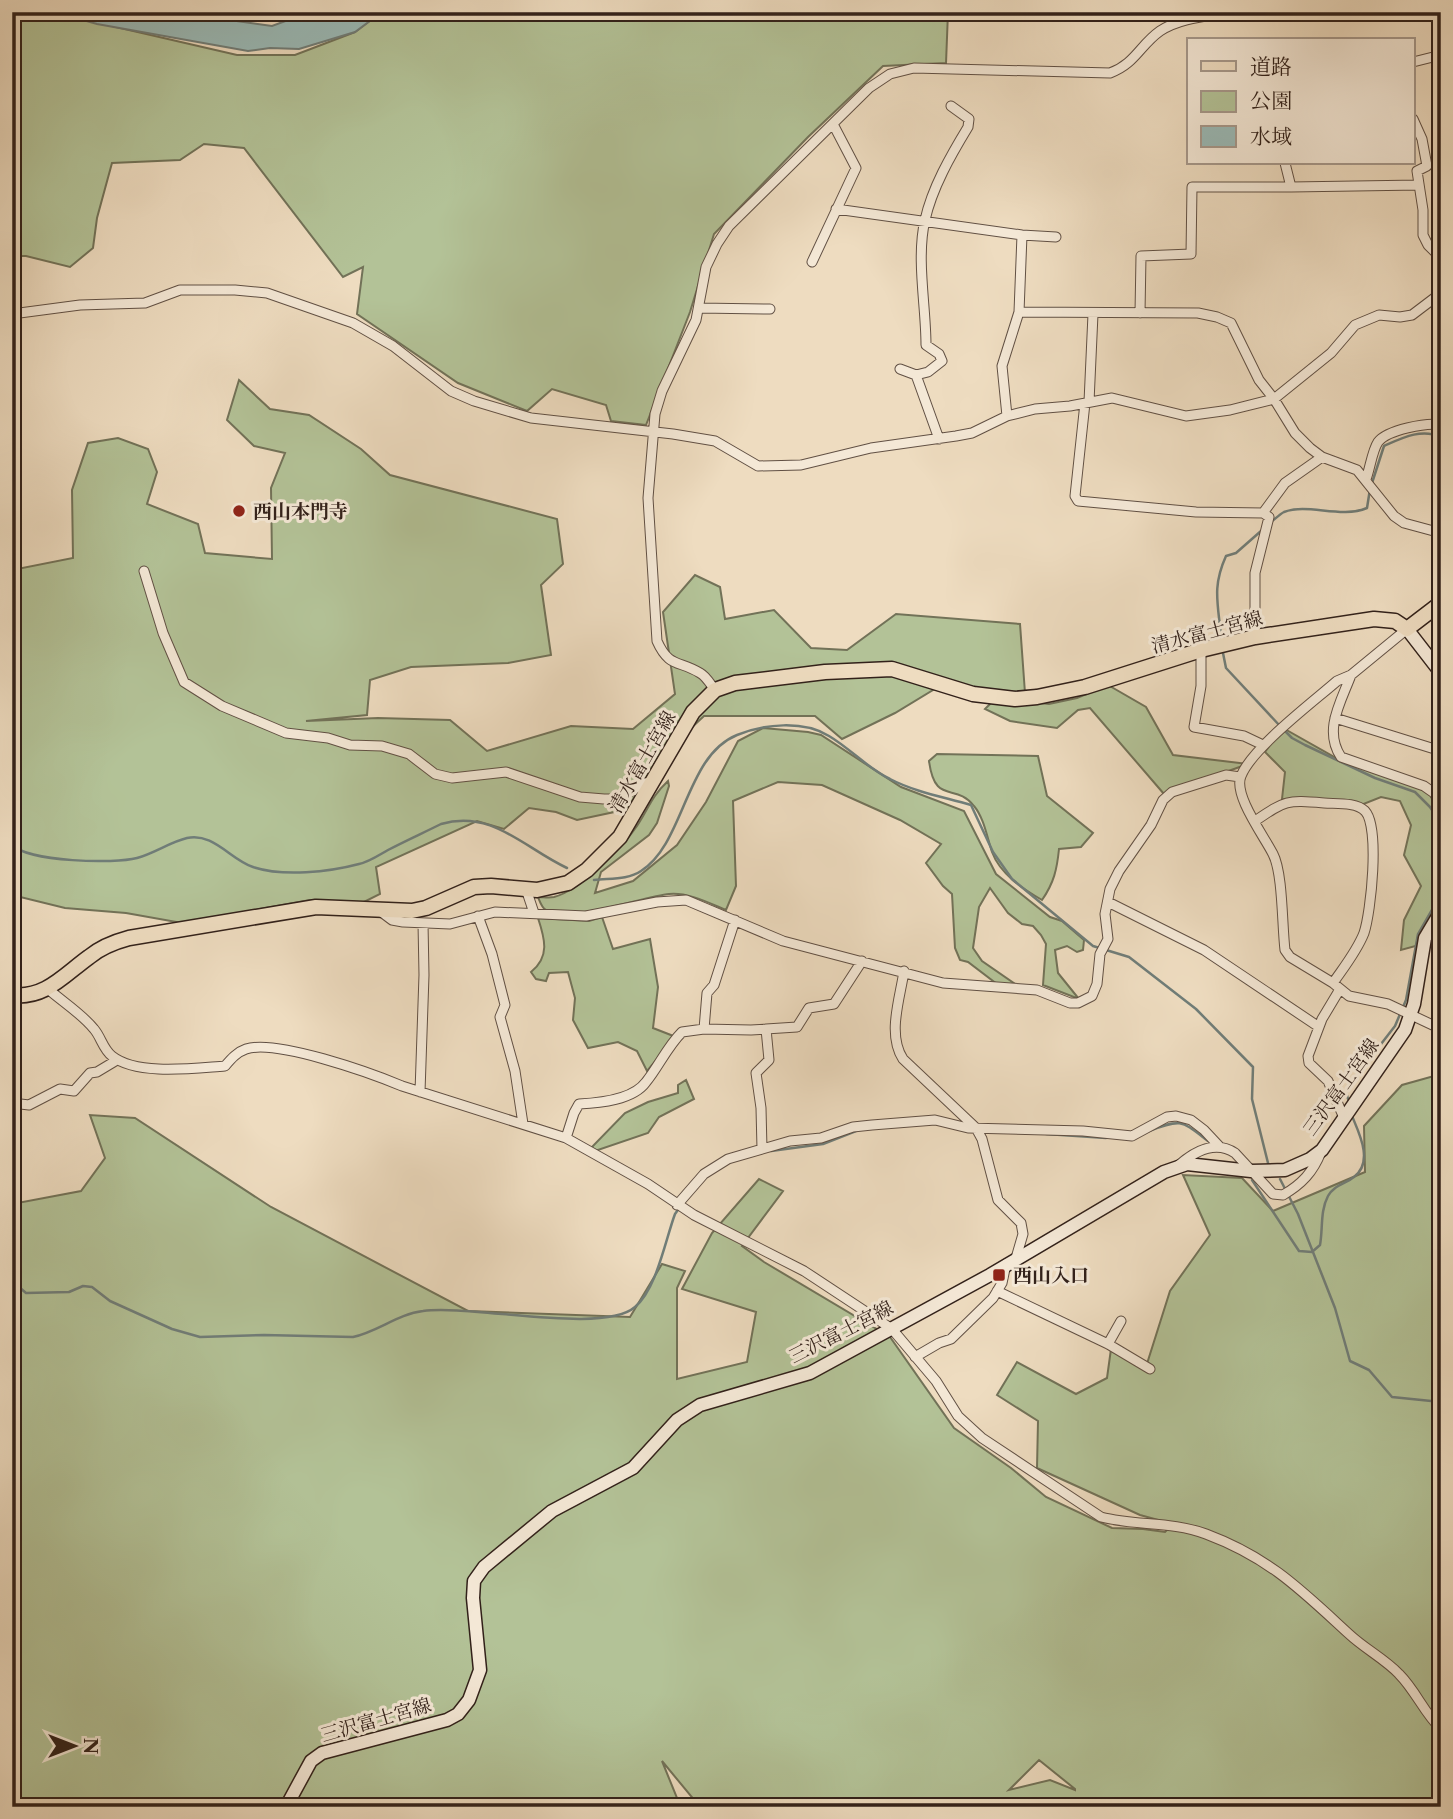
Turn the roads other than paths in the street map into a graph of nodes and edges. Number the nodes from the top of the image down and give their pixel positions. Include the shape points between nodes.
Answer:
1 (1230, 12) edge
2 (1441, 55) edge
3 (1414, 62) edge
4 (951, 106) dead end
5 (1414, 120) edge
6 (833, 124) junction
7 (1285, 164) edge
8 (1419, 186) junction
9 (1291, 187) junction
10 (836, 209) junction
11 (924, 221) junction
12 (1022, 235) junction
13 (1056, 237) dead end
14 (1441, 258) edge
15 (812, 262) dead end
16 (1441, 293) edge
17 (699, 308) junction
18 (770, 309) dead end
19 (1019, 312) junction
20 (1140, 313) junction
21 (12, 314) edge
22 (1093, 314) junction
23 (900, 369) dead end
24 (916, 375) junction
25 (1274, 399) junction
26 (1087, 402) junction
27 (1007, 416) junction
28 (1441, 425) edge
29 (653, 431) junction
30 (939, 439) junction
31 (1322, 457) junction
32 (1366, 479) junction
33 (1263, 513) junction
34 (1441, 533) edge
35 (144, 571) dead end
36 (1441, 603) edge
37 (1407, 629) junction
38 (1255, 637) junction
39 (1201, 650) junction
40 (1441, 673) edge
41 (1351, 675) junction
42 (715, 690) junction
43 (1335, 718) junction
44 (1264, 745) junction
45 (1441, 751) edge
46 (1240, 777) junction
47 (653, 781) junction
48 (1441, 804) edge
49 (1255, 821) junction
50 (526, 889) junction
51 (1108, 902) junction
52 (379, 911) junction
53 (1441, 911) edge
54 (534, 913) junction
55 (478, 916) junction
56 (734, 920) junction
57 (423, 923) junction
58 (862, 961) junction
59 (904, 971) junction
60 (1336, 986) junction
61 (48, 989) junction
62 (12, 995) edge
63 (1406, 1012) junction
64 (1319, 1027) junction
65 (704, 1029) junction
66 (766, 1029) junction
67 (1441, 1030) edge
68 (117, 1060) junction
69 (420, 1092) junction
70 (12, 1103) edge
71 (1348, 1112) junction
72 (523, 1124) junction
73 (976, 1128) junction
74 (566, 1138) junction
75 (1219, 1146) junction
76 (762, 1149) junction
77 (1322, 1150) junction
78 (1178, 1166) junction
79 (1251, 1171) junction
80 (681, 1207) junction
81 (1011, 1261) junction
82 (997, 1291) junction
83 (1121, 1321) dead end
84 (892, 1329) junction
85 (1108, 1344) junction
86 (915, 1357) junction
87 (1150, 1369) dead end
88 (1441, 1730) edge
89 (286, 1807) edge

1 - 6 street via 1161,30 1124,68 1110,73 914,68 890,74
2 - 3 street
4 - 11 street via 969,119 968,127
5 - 8 street via 1427,166 1417,171
6 - 10 street via 856,168
6 - 17 street via 730,226 706,267
7 - 9 street
8 - 9 street
8 - 14 street via 1423,235
9 - 20 street via 1192,187 1191,254 1141,256
10 - 11 street
10 - 15 street
11 - 12 street
11 - 24 street via 921,273 926,345 942,361
12 - 13 street
12 - 19 street
16 - 25 street via 1412,315 1378,315 1355,325 1331,353
17 - 18 street
17 - 29 street via 662,391
19 - 22 street
19 - 27 street via 1002,366
20 - 22 street
20 - 25 street via 1198,313 1231,323 1259,380
21 - 29 street via 145,303 180,290 267,293 353,323 393,346 451,391 474,401 531,418
22 - 26 street
23 - 24 street
24 - 30 street
25 - 26 street via 1186,416 1124,399
25 - 31 street via 1295,433
26 - 27 street
26 - 33 street via 1078,501
27 - 30 street via 972,433
28 - 32 street via 1431,422 1391,433 1378,442
29 - 30 street via 715,441 758,466 770,467
29 - 42 street via 648,498 657,641 663,655 702,673
31 - 32 street via 1357,470
31 - 33 street via 1285,483
32 - 34 street via 1394,516
33 - 38 street via 1269,517 1255,573
35 - 47 street via 184,682 222,706 286,733 391,748 409,754 435,774 452,778 506,772 580,797 618,799
36 - 37 main road
37 - 38 main road, 清水富士宮線 via 1395,621 1374,618
37 - 40 main road
37 - 41 street
38 - 39 main road, 清水富士宮線
39 - 42 main road, 清水富士宮線 via 1123,677 1014,699 973,694 883,669 735,683
39 - 44 street via 1194,727 1244,736
41 - 43 street
41 - 44 street via 1337,681
42 - 47 main road, 清水富士宮線 via 693,712
43 - 45 street
43 - 48 street via 1332,732 1340,757 1424,786
44 - 46 street
46 - 49 street via 1243,799
46 - 51 street via 1226,775 1172,792 1163,800 1119,871
47 - 50 main road, 清水富士宮線 via 620,837 587,870 568,883
49 - 60 street via 1275,858 1285,950
49 - 60 street via 1282,802 1296,801 1350,805 1363,809 1369,817 1374,855 1367,920
50 - 52 main road, 清水富士宮線 via 474,887 426,908
50 - 54 street
51 - 59 street via 1108,939 1100,954 1097,984 1092,996 1078,1003 1037,990 943,983
51 - 64 street via 1203,950
52 - 57 street via 392,920
52 - 61 main road, 清水富士宮線 via 316,908 129,938 91,955
53 - 63 main road, 三沢富士宮線 via 1425,938
54 - 55 street
54 - 56 street via 586,916 686,900
55 - 57 street via 450,924
55 - 72 street via 505,1005 500,1017
56 - 58 street via 783,941
56 - 65 street via 714,985 707,993
57 - 69 street
58 - 59 street
58 - 66 street via 834,1004 809,1008 797,1027
59 - 73 street via 896,1048
60 - 63 street via 1349,996
60 - 64 street
61 - 62 main road, 清水富士宮線
61 - 68 street via 95,1029 108,1054
63 - 67 street
63 - 71 main road, 三沢富士宮線 via 1405,1030
64 - 71 street via 1309,1063 1328,1081
65 - 66 street
65 - 74 street via 682,1032 637,1090 603,1102 579,1104
66 - 76 street via 769,1060 756,1073
68 - 69 street via 171,1070 225,1066 246,1049 282,1049
68 - 70 street via 90,1073 74,1091 60,1089 29,1105
69 - 72 street
71 - 77 main road, 三沢富士宮線
72 - 74 street
73 - 75 street via 1132,1136 1176,1116 1191,1120
73 - 76 street via 935,1120 872,1125
73 - 81 street via 998,1200 1021,1223 1023,1234
74 - 80 street
75 - 78 street via 1200,1151
75 - 79 street via 1235,1153
76 - 80 street via 715,1166 698,1180
77 - 79 main road, 三沢富士宮線 via 1284,1170
77 - 79 street via 1314,1168 1283,1195 1273,1195
78 - 79 main road, 三沢富士宮線
78 - 81 main road, 三沢富士宮線
80 - 84 street via 804,1271
81 - 82 street
81 - 84 main road, 三沢富士宮線
82 - 85 street
82 - 86 street via 951,1339
83 - 85 street
84 - 86 street
84 - 89 main road, 三沢富士宮線 via 810,1373 701,1405 677,1420 633,1468 552,1511 484,1567 474,1581 481,1670 458,1714 322,1753 311,1761
85 - 87 street
86 - 88 street via 958,1416 982,1438 1101,1517 1166,1524 1205,1534 1257,1556 1398,1672

